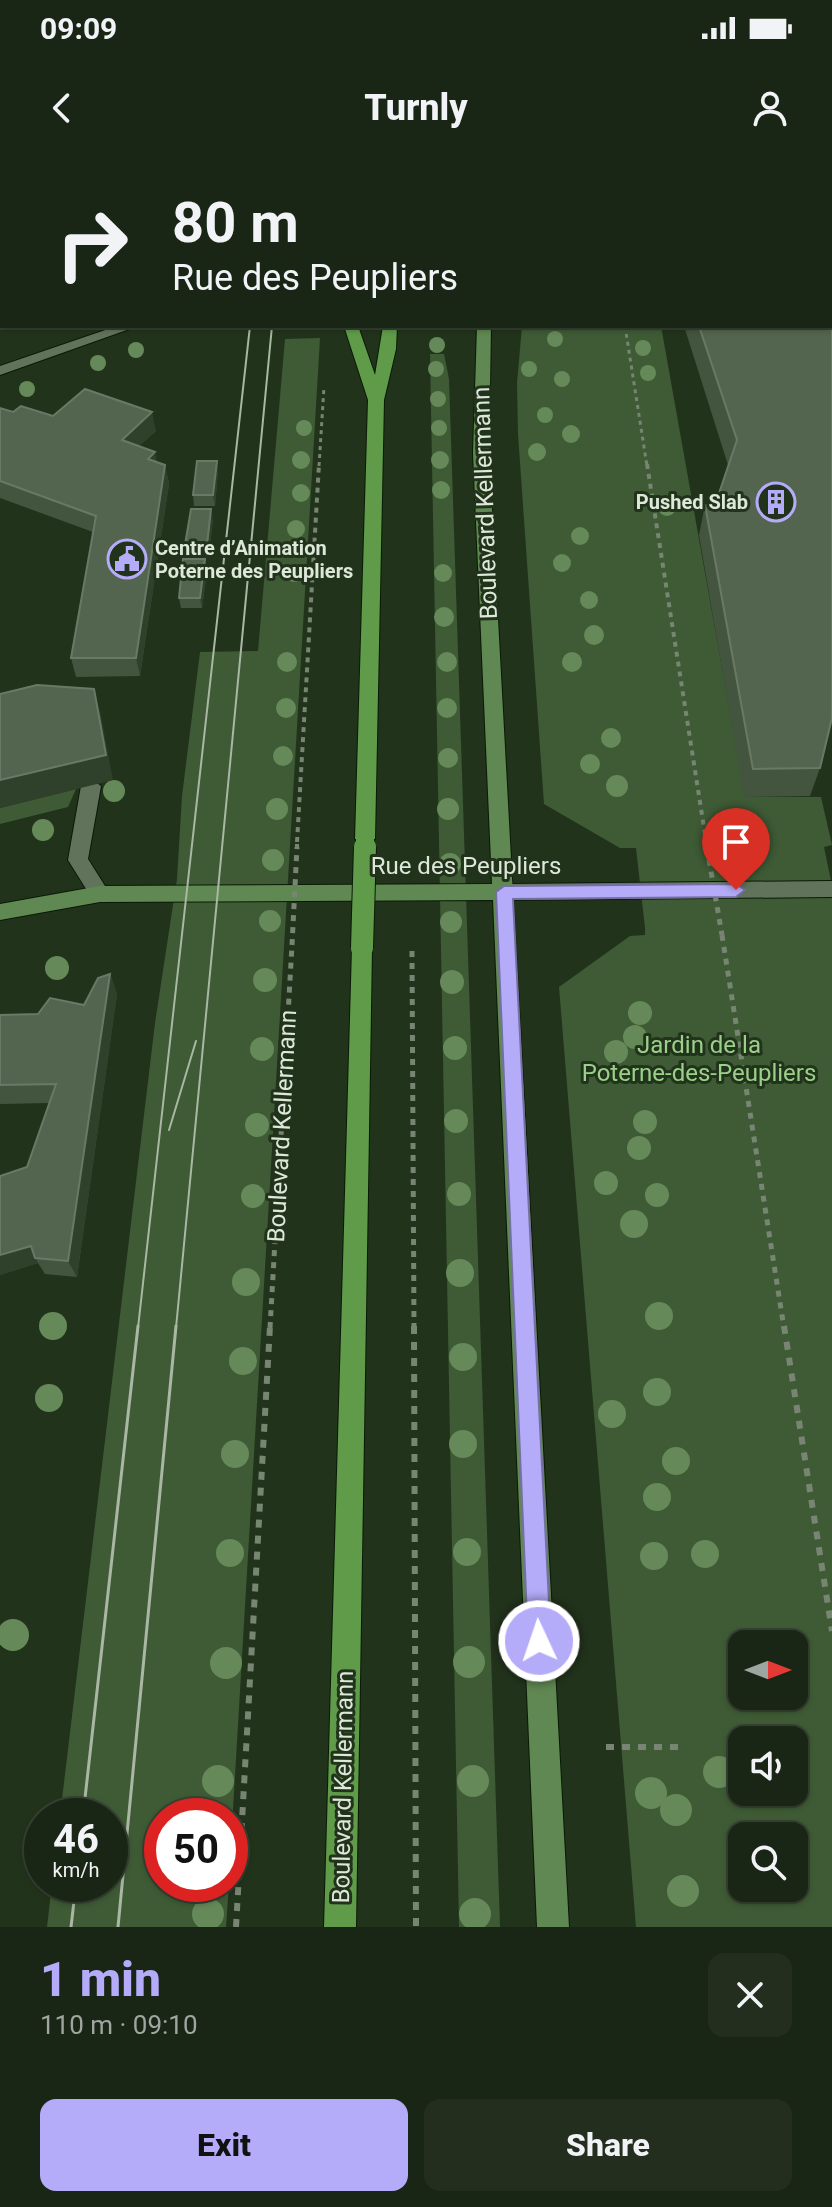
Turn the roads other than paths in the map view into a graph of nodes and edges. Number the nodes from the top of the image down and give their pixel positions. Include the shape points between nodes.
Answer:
1 (125, 328) edge
2 (352, 328) edge
3 (390, 328) edge
4 (484, 328) edge
5 (0, 371) edge
6 (376, 400) junction
7 (91, 786) edge
8 (832, 889) edge
9 (504, 892) junction
10 (100, 894) junction
11 (0, 912) edge
12 (340, 1927) edge
13 (553, 1927) edge

1 - 5 street
2 - 6 main road, Boulevard Kellermann
3 - 6 main road, Boulevard Kellermann
4 - 9 main road, Boulevard Kellermann via 481,453
6 - 12 main road, Boulevard Kellermann, bridge
7 - 10 street via 78,860
8 - 9 street, Rue des Peupliers
9 - 10 main road, Rue des Peupliers
9 - 13 main road, Boulevard Kellermann
10 - 11 main road, Rue des Peupliers

